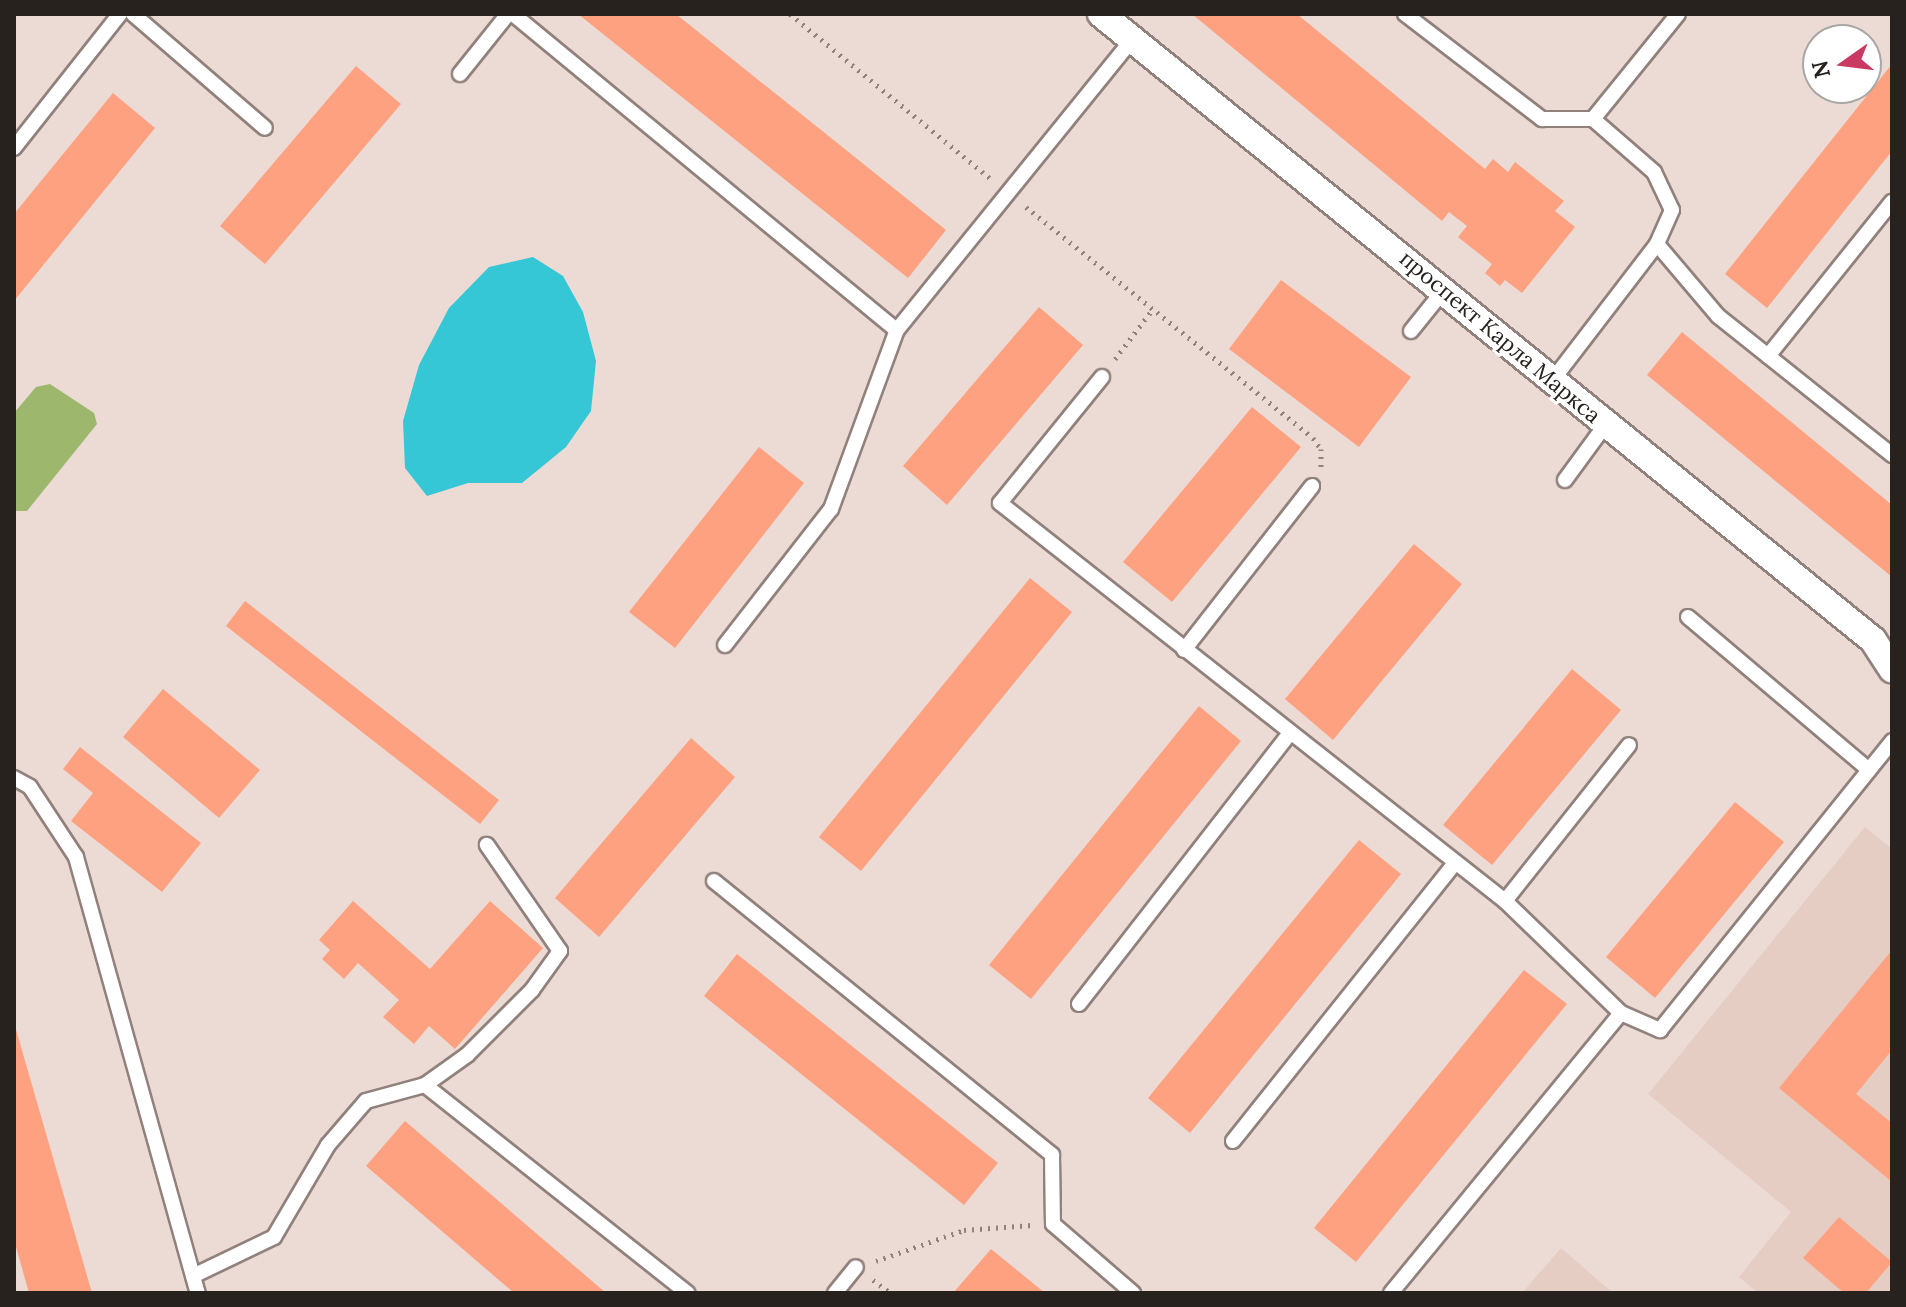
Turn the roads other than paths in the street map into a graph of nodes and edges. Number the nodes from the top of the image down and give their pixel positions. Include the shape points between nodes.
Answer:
1 (120, 14) edge
2 (133, 14) edge
3 (510, 14) edge
4 (1101, 14) edge
5 (1405, 14) edge
6 (1678, 14) edge
7 (1133, 39) junction
8 (460, 74) dead end
9 (1593, 119) junction
10 (265, 128) dead end
11 (14, 148) edge
12 (1892, 202) edge
13 (1657, 244) junction
14 (1444, 290) junction
15 (897, 330) junction
16 (1411, 331) dead end
17 (1768, 356) junction
18 (1102, 377) road end
19 (1552, 381) junction
20 (1606, 424) junction
21 (1891, 451) edge
22 (1565, 480) dead end
23 (1312, 486) road end
24 (1688, 617) dead end
25 (725, 645) dead end
26 (1184, 650) junction
27 (1892, 669) edge
28 (1290, 733) junction
29 (1892, 741) edge
30 (1629, 745) dead end
31 (1869, 770) junction
32 (14, 778) edge
33 (487, 845) dead end
34 (1455, 863) junction
35 (714, 881) dead end
36 (1505, 901) junction
37 (1079, 1004) dead end
38 (1621, 1013) junction
39 (425, 1085) junction
40 (1233, 1141) dead end
41 (856, 1267) road end
42 (193, 1276) junction
43 (198, 1293) edge
44 (687, 1293) edge
45 (835, 1293) edge
46 (1133, 1293) edge
47 (1391, 1293) edge

1 - 11 lane
2 - 10 lane
3 - 8 lane
3 - 15 lane
4 - 7 street, проспект Карла Маркса
5 - 9 lane via 1542,119
6 - 9 lane
7 - 14 street, проспект Карла Маркса
7 - 15 lane
9 - 13 lane via 1654,172 1672,210
12 - 17 lane
13 - 17 lane via 1718,316
13 - 19 lane
14 - 16 lane
14 - 19 street, проспект Карла Маркса
15 - 25 lane via 831,509
17 - 21 lane
18 - 26 lane via 1000,503
19 - 20 street, проспект Карла Маркса
20 - 22 lane
20 - 27 street, проспект Карла Маркса via 1873,640
23 - 26 lane
24 - 31 lane
26 - 28 lane
28 - 34 lane
28 - 37 lane
29 - 31 lane
30 - 36 lane
31 - 38 lane via 1660,1030
32 - 42 lane via 30,787 76,857
33 - 39 lane via 560,951 532,990 467,1055
34 - 36 lane
34 - 40 lane
35 - 46 lane via 1052,1155 1053,1224
36 - 38 lane
38 - 47 lane
39 - 42 lane via 366,1101 328,1145 274,1237
39 - 44 lane
41 - 45 lane
42 - 43 lane

